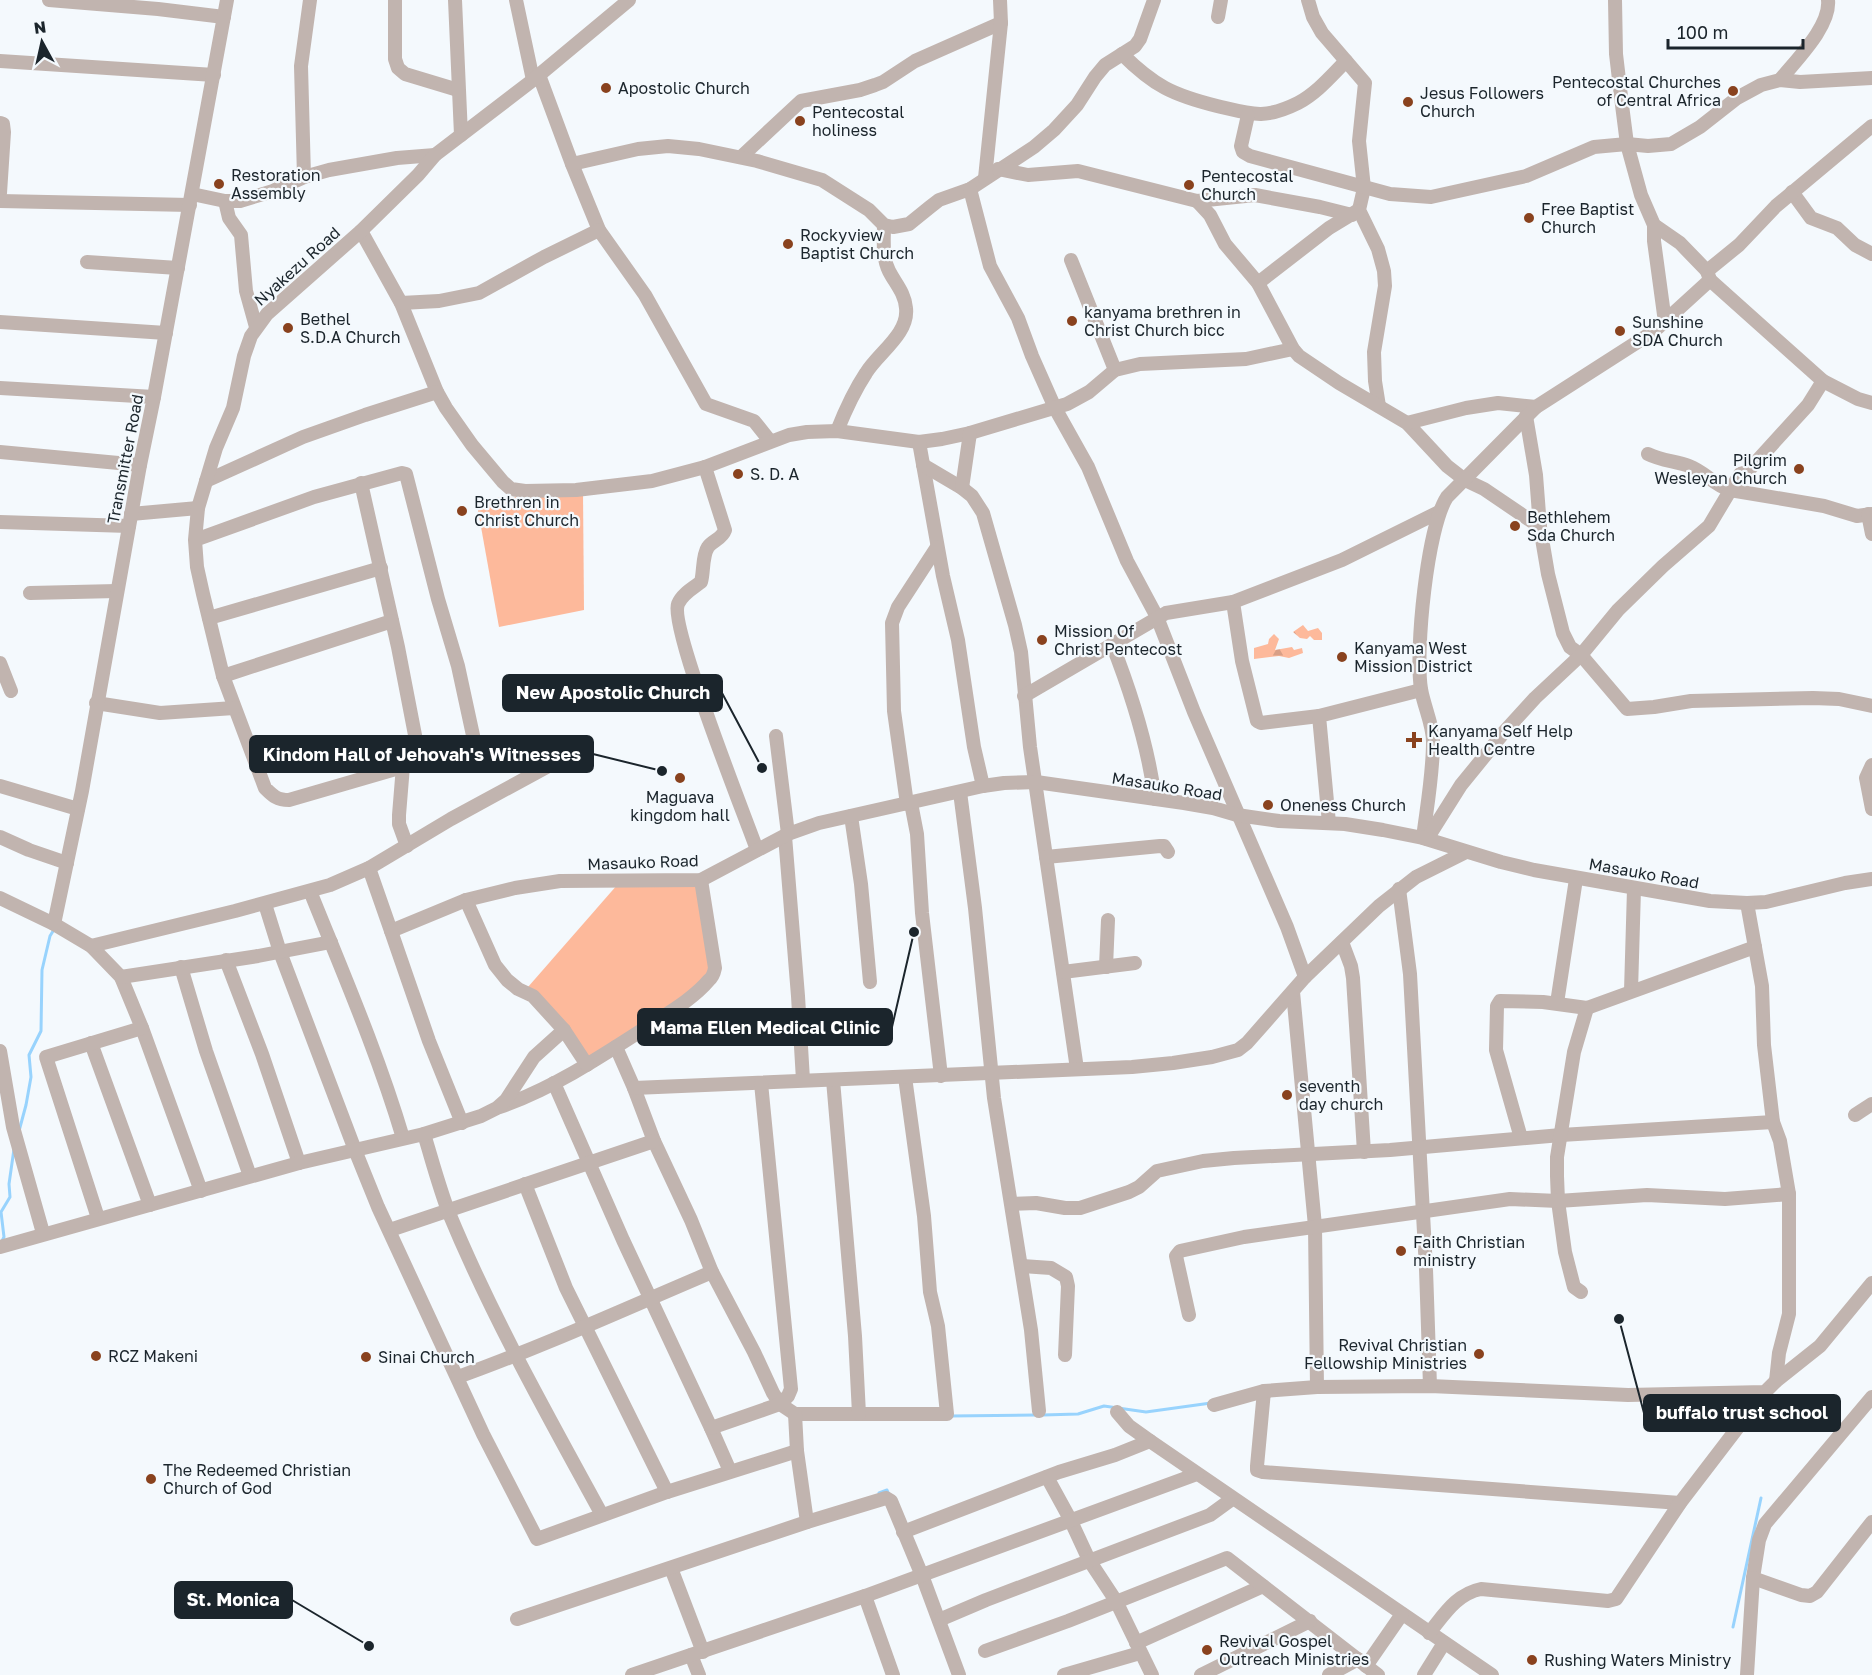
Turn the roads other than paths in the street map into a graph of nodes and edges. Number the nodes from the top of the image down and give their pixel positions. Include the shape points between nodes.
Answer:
1 (49, 0) edge
2 (227, 0) edge
3 (310, 0) edge
4 (395, 0) edge
5 (455, 0) edge
6 (516, 0) edge
7 (628, 0) edge
8 (1000, 0) edge
9 (1154, 0) edge
10 (1221, 0) edge
11 (1308, 0) edge
12 (1615, 0) edge
13 (1828, 0) edge
14 (613, 5) edge
15 (224, 17) junction
16 (1218, 17) dead end
17 (1001, 23) junction
18 (1122, 54) junction
19 (0, 61) edge
20 (1346, 61) junction
21 (214, 75) junction
22 (536, 77) junction
23 (1872, 78) edge
24 (1780, 80) junction
25 (458, 90) junction
26 (1248, 115) junction
27 (0, 123) edge
28 (1872, 126) edge
29 (461, 135) junction
30 (1627, 144) junction
31 (435, 155) junction
32 (741, 157) junction
33 (572, 164) junction
34 (999, 169) junction
35 (304, 177) junction
36 (986, 178) junction
37 (1364, 188) junction
38 (970, 189) junction
39 (1792, 192) junction
40 (0, 193) edge
41 (191, 200) junction
42 (0, 201) edge
43 (225, 201) junction
44 (1197, 201) junction
45 (1355, 213) junction
46 (885, 225) junction
47 (1654, 225) junction
48 (600, 230) junction
49 (361, 231) junction
50 (1872, 254) edge
51 (1071, 260) dead end
52 (87, 262) dead end
53 (178, 268) junction
54 (1708, 276) junction
55 (1258, 283) junction
56 (401, 303) junction
57 (0, 322) edge
58 (1665, 322) junction
59 (256, 327) junction
60 (166, 333) junction
61 (1293, 349) junction
62 (1115, 370) junction
63 (1823, 381) junction
64 (0, 388) edge
65 (437, 392) junction
66 (154, 397) junction
67 (1872, 403) edge
68 (1378, 406) junction
69 (1054, 408) junction
70 (1531, 411) junction
71 (1407, 423) junction
72 (837, 431) junction
73 (970, 433) junction
74 (770, 441) junction
75 (919, 442) junction
76 (0, 452) edge
77 (1648, 454) dead end
78 (140, 465) junction
79 (922, 465) junction
80 (705, 467) junction
81 (1465, 480) junction
82 (206, 481) junction
83 (361, 483) junction
84 (962, 488) junction
85 (1730, 490) junction
86 (198, 508) junction
87 (1439, 512) junction
88 (1870, 514) edge
89 (130, 520) junction
90 (0, 522) edge
91 (1540, 527) junction
92 (1872, 534) edge
93 (195, 540) junction
94 (937, 547) junction
95 (381, 568) junction
96 (117, 591) junction
97 (30, 593) dead end
98 (1233, 602) junction
99 (1157, 617) junction
100 (209, 618) junction
101 (392, 621) junction
102 (1112, 644) junction
103 (1581, 655) junction
104 (0, 663) edge
105 (223, 676) junction
106 (1421, 690) junction
107 (11, 692) dead end
108 (1024, 696) junction
109 (96, 703) junction
110 (1872, 706) edge
111 (234, 708) junction
112 (1318, 716) junction
113 (776, 736) dead end
114 (575, 744) dead end
115 (420, 761) junction
116 (1872, 765) edge
117 (403, 766) junction
118 (1036, 782) junction
119 (0, 786) edge
120 (983, 786) junction
121 (960, 792) junction
122 (1155, 799) junction
123 (909, 803) junction
124 (78, 809) junction
125 (1872, 809) edge
126 (1237, 815) junction
127 (851, 816) junction
128 (1329, 823) junction
129 (787, 835) junction
130 (0, 837) edge
131 (1425, 838) junction
132 (407, 846) junction
133 (757, 850) junction
134 (1168, 852) dead end
135 (1466, 852) junction
136 (1046, 857) junction
137 (67, 863) junction
138 (369, 868) junction
139 (1576, 879) junction
140 (1872, 879) edge
141 (701, 880) junction
142 (1399, 889) junction
143 (1634, 889) junction
144 (310, 891) junction
145 (0, 898) edge
146 (466, 900) junction
147 (1747, 903) junction
148 (265, 904) junction
149 (1108, 920) dead end
150 (54, 924) junction
151 (391, 931) junction
152 (331, 942) junction
153 (1342, 942) junction
154 (91, 946) junction
155 (1755, 947) junction
156 (280, 952) junction
157 (226, 960) junction
158 (1135, 963) dead end
159 (181, 967) junction
160 (1106, 967) junction
161 (1063, 972) junction
162 (121, 977) junction
163 (1305, 977) junction
164 (870, 982) dead end
165 (1631, 991) junction
166 (1293, 992) junction
167 (1557, 1003) junction
168 (1587, 1008) junction
169 (142, 1028) junction
170 (564, 1030) junction
171 (91, 1043) junction
172 (616, 1047) junction
173 (0, 1051) edge
174 (587, 1065) junction
175 (1077, 1069) junction
176 (992, 1074) junction
177 (941, 1076) junction
178 (905, 1077) junction
179 (803, 1080) junction
180 (833, 1080) junction
181 (554, 1083) junction
182 (762, 1083) junction
183 (634, 1088) junction
184 (1872, 1104) edge
185 (497, 1108) junction
186 (1855, 1115) dead end
187 (1773, 1122) junction
188 (462, 1123) junction
189 (424, 1134) junction
190 (1561, 1135) junction
191 (403, 1138) junction
192 (1521, 1138) junction
193 (654, 1141) junction
194 (1419, 1148) junction
195 (355, 1150) junction
196 (1364, 1152) junction
197 (1308, 1153) junction
198 (589, 1162) junction
199 (299, 1163) junction
200 (250, 1176) junction
201 (525, 1184) junction
202 (201, 1191) junction
203 (1789, 1194) junction
204 (1558, 1201) junction
205 (1012, 1204) junction
206 (150, 1205) junction
207 (448, 1211) junction
208 (1421, 1212) junction
209 (98, 1218) junction
210 (1315, 1227) junction
211 (390, 1230) junction
212 (43, 1233) junction
213 (3, 1245) edge
214 (1022, 1266) junction
215 (712, 1272) junction
216 (1872, 1283) edge
217 (1581, 1292) dead end
218 (650, 1299) junction
219 (1189, 1316) dead end
220 (586, 1327) junction
221 (1065, 1355) dead end
222 (516, 1356) junction
223 (458, 1377) junction
224 (1776, 1381) junction
225 (1430, 1386) junction
226 (1317, 1387) junction
227 (1264, 1391) junction
228 (1765, 1392) junction
229 (1872, 1397) edge
230 (780, 1404) junction
231 (1214, 1405) dead end
232 (1039, 1411) dead end
233 (1117, 1412) dead end
234 (795, 1414) junction
235 (859, 1414) junction
236 (711, 1428) junction
237 (1150, 1441) junction
238 (797, 1451) junction
239 (730, 1472) junction
240 (1197, 1474) junction
241 (1047, 1477) junction
242 (667, 1492) junction
243 (1232, 1499) junction
244 (1680, 1503) junction
245 (602, 1515) junction
246 (1070, 1519) junction
247 (807, 1522) junction
248 (1872, 1522) edge
249 (903, 1532) junction
250 (1089, 1560) junction
251 (671, 1568) junction
252 (922, 1574) junction
253 (1753, 1578) junction
254 (1263, 1586) junction
255 (865, 1596) junction
256 (1116, 1601) junction
257 (1401, 1614) junction
258 (517, 1619) dead end
259 (939, 1620) junction
260 (1310, 1621) junction
261 (1429, 1633) junction
262 (1444, 1643) junction
263 (1138, 1648) junction
264 (985, 1651) dead end
265 (697, 1654) junction
266 (1362, 1663) junction
267 (1089, 1671) edge
268 (1489, 1674) edge
269 (632, 1675) edge
270 (699, 1675) edge
271 (893, 1675) edge
272 (959, 1675) edge
273 (1064, 1675) edge
274 (1152, 1675) edge
275 (1201, 1675) edge
276 (1329, 1675) edge
277 (1378, 1675) edge
278 (1424, 1675) edge
279 (1747, 1675) edge

1 - 15 street
2 - 15 street, Transmitter Road
3 - 35 street via 301,66
4 - 25 street via 398,68 405,74
5 - 25 street
6 - 22 street
7 - 14 street, Nyakezu Road
8 - 17 street
9 - 18 street via 1140,39
10 - 16 street
11 - 20 street via 1322,33
12 - 30 street via 1616,54
13 - 24 street via 1827,14 1812,41
14 - 22 street, Nyakezu Road
15 - 21 street, Transmitter Road
17 - 32 street via 915,61 875,85 801,101
17 - 36 street
18 - 26 street via 1146,77 1176,94
18 - 34 street via 1105,65 1054,130
19 - 21 street
20 - 26 street via 1315,92 1297,103 1274,112
20 - 37 street via 1365,83 1359,141
21 - 41 street, Transmitter Road
22 - 29 street, Nyakezu Road
22 - 33 street
23 - 24 street
24 - 30 street via 1750,90 1671,144
25 - 29 street
26 - 37 street via 1243,152
27 - 40 street via 4,132
28 - 39 street
29 - 31 street, Nyakezu Road
30 - 37 street via 1594,147 1526,176 1431,196 1390,195
30 - 47 street
31 - 35 street via 378,161
31 - 49 street, Nyakezu Road
32 - 33 street via 668,146
32 - 46 street via 822,180
33 - 48 street
34 - 36 street
34 - 44 street via 1028,175 1078,171
35 - 43 street via 240,201
36 - 38 street
37 - 45 street
38 - 46 street via 939,200 909,224
38 - 69 street via 990,266 1018,318
39 - 50 street via 1811,218 1837,228
39 - 54 street
41 - 42 street
41 - 43 street
41 - 53 street, Transmitter Road
43 - 59 street via 229,218 241,235 246,291
44 - 45 street via 1255,195
44 - 55 street via 1213,220 1225,244
45 - 55 street via 1329,228
45 - 68 street via 1378,249 1384,271 1384,298 1374,352
46 - 72 street via 886,262 903,294 905,322 867,371
47 - 54 street via 1680,243
47 - 58 street
48 - 56 street via 479,293 456,299
48 - 74 street via 645,295 706,404 753,421
49 - 56 street
49 - 59 street, Nyakezu Road
51 - 62 street
52 - 53 street
53 - 60 street, Transmitter Road
54 - 58 street
54 - 63 street
55 - 61 street
56 - 65 street
57 - 60 street
58 - 70 street
59 - 82 street, Nyakezu Road via 244,356 233,408
60 - 66 street, Transmitter Road
61 - 62 street via 1246,359 1140,364
61 - 68 street
62 - 69 street via 1079,399
63 - 67 street
63 - 85 street via 1808,405 1747,472 1740,474
64 - 66 street
65 - 80 street via 467,438 511,489 614,487
65 - 82 street via 303,437
66 - 78 street, Transmitter Road
68 - 71 street
69 - 73 street
69 - 99 street via 1088,467 1113,532
70 - 71 street via 1498,403
70 - 81 street
70 - 91 street
71 - 81 street
72 - 74 street via 789,435
72 - 75 street
73 - 75 street
73 - 84 street
74 - 80 street
75 - 79 street
76 - 78 street
77 - 85 street via 1689,466
78 - 89 street, Transmitter Road
79 - 84 street
79 - 94 street
80 - 133 street via 725,530 723,536 709,545 701,582 682,597 678,618 718,746
81 - 87 street via 1448,496
81 - 91 street
82 - 86 street, Nyakezu Road
83 - 93 street
83 - 95 street
83 - 115 street via 406,474 474,740 468,748
84 - 108 street via 983,513 1021,652
85 - 88 street via 1824,506 1857,516
85 - 103 street via 1709,526 1618,610
86 - 89 street
86 - 93 street, Nyakezu Road
87 - 98 street via 1342,560
87 - 106 street via 1420,627
88 - 92 street
89 - 90 street
89 - 96 street, Transmitter Road
91 - 103 street via 1563,633 1570,647
93 - 100 street, Nyakezu Road
94 - 120 street via 958,640
94 - 123 street via 897,607 892,623 896,731
95 - 100 street
95 - 101 street
96 - 97 street
96 - 109 street, Transmitter Road
98 - 99 street via 1182,609
98 - 112 street via 1257,721
99 - 102 street
99 - 126 street
100 - 105 street, Nyakezu Road
101 - 105 street
101 - 115 street
102 - 108 street
102 - 122 street via 1147,748
103 - 110 street via 1627,709 1692,701 1813,698
103 - 131 street via 1535,698 1481,759
104 - 107 street
105 - 111 street, Nyakezu Road
106 - 112 street
106 - 131 street via 1433,742
108 - 118 street
109 - 111 street via 160,713
109 - 124 street, Transmitter Road
111 - 117 street, Nyakezu Road via 265,788 279,800
112 - 128 street
113 - 129 street
114 - 132 street via 552,764
115 - 117 street
116 - 125 street via 1866,778
117 - 132 street via 399,824
118 - 120 street, Masauko Road
118 - 122 street, Masauko Road
118 - 136 street
119 - 124 street
120 - 121 street, Masauko Road
121 - 123 street, Masauko Road
121 - 176 street
122 - 126 street, Masauko Road
123 - 127 street, Masauko Road
123 - 177 street via 917,834
124 - 137 street, Transmitter Road
126 - 128 street, Masauko Road
126 - 163 street
127 - 129 street, Masauko Road
127 - 164 street
128 - 131 street, Masauko Road
129 - 133 street, Masauko Road
129 - 179 street
130 - 137 street
131 - 135 street, Masauko Road
132 - 138 street
133 - 141 street, Masauko Road
134 - 136 street via 1160,846
135 - 139 street, Masauko Road
135 - 142 street
136 - 161 street
137 - 150 street, Transmitter Road
138 - 144 street
138 - 151 street
139 - 143 street, Masauko Road
139 - 167 street
140 - 147 street, Masauko Road
141 - 146 street, Masauko Road via 560,881
141 - 172 street via 715,968 712,978
142 - 153 street
142 - 194 street via 1410,974
143 - 147 street, Masauko Road
143 - 165 street
144 - 148 street
144 - 152 street
145 - 150 street
146 - 151 street, Masauko Road
146 - 170 street via 495,965
147 - 155 street
148 - 154 street
148 - 156 street
149 - 160 street
150 - 154 street
151 - 188 street
152 - 156 street
152 - 191 street via 385,1079
153 - 163 street
153 - 196 street via 1353,978
154 - 162 street
155 - 165 street
155 - 187 street
156 - 157 street
156 - 195 street
157 - 159 street
157 - 199 street
158 - 160 street
159 - 162 street
159 - 200 street
160 - 161 street
161 - 175 street
162 - 169 street
163 - 166 street
165 - 168 street
166 - 175 street via 1238,1050 1173,1063
166 - 197 street
167 - 168 street
167 - 192 street via 1505,1000 1497,1006 1496,1050
168 - 190 street
169 - 171 street
169 - 202 street
170 - 174 street
170 - 185 street via 534,1057
171 - 206 street
171 - 209 street via 46,1058
172 - 174 street
172 - 183 street
173 - 212 street via 13,1127
174 - 181 street
175 - 176 street
176 - 177 street
176 - 205 street
177 - 178 street
178 - 180 street
178 - 235 street via 947,1414
179 - 180 street
179 - 182 street
180 - 235 street
181 - 185 street
181 - 198 street
182 - 183 street
182 - 230 street via 792,1389
183 - 193 street
184 - 186 street
185 - 188 street
187 - 190 street
187 - 203 street
188 - 189 street
189 - 191 street
189 - 207 street
190 - 192 street
190 - 204 street
191 - 195 street
192 - 194 street
193 - 198 street
193 - 215 street
194 - 196 street
194 - 208 street
195 - 199 street
195 - 211 street
196 - 197 street
197 - 205 street via 1213,1160 1168,1168 1157,1171 1129,1192 1080,1208
197 - 210 street
198 - 201 street
198 - 218 street
199 - 200 street
200 - 202 street
201 - 207 street
201 - 220 street via 566,1288
202 - 206 street
203 - 204 street via 1725,1199 1647,1195
203 - 224 street via 1789,1314
204 - 208 street via 1510,1199
204 - 217 street via 1568,1267 1574,1287
205 - 214 street
206 - 209 street
207 - 211 street
207 - 222 street
208 - 210 street
208 - 225 street
209 - 212 street
210 - 219 street via 1178,1252
210 - 226 street
211 - 223 street
212 - 213 street
214 - 221 street via 1051,1268 1066,1277
214 - 232 street
215 - 218 street
215 - 230 street
216 - 224 street via 1820,1346
218 - 220 street
218 - 236 street
220 - 222 street
220 - 242 street
222 - 223 street
222 - 245 street
223 - 245 street via 537,1539
224 - 228 street
225 - 226 street
225 - 228 street via 1628,1395
226 - 227 street
227 - 231 street
227 - 244 street via 1257,1466 1263,1472
228 - 244 street
229 - 253 street via 1766,1524 1759,1540
230 - 234 street
230 - 236 street
233 - 237 street
234 - 235 street
234 - 238 street
236 - 239 street
237 - 240 street
237 - 241 street
238 - 239 street
238 - 247 street
239 - 242 street
240 - 243 street
240 - 246 street
241 - 246 street
241 - 249 street
242 - 245 street
243 - 250 street via 1210,1515
243 - 257 street
244 - 261 street via 1617,1599 1480,1589 1454,1603
246 - 250 street
246 - 252 street
247 - 249 street via 885,1498 891,1501
247 - 251 street
248 - 253 street via 1810,1596
249 - 252 street
250 - 256 street
250 - 259 street
251 - 258 street
251 - 265 street
252 - 255 street
252 - 259 street
253 - 279 street
254 - 256 street via 1225,1558
254 - 260 street
254 - 263 street
255 - 265 street
255 - 271 street
256 - 263 street
256 - 264 street
257 - 261 street
257 - 266 street
259 - 272 street
260 - 266 street
260 - 275 street
261 - 262 street
262 - 268 street
262 - 278 street
263 - 267 street
263 - 274 street
265 - 269 street
265 - 270 street
266 - 276 street
266 - 277 street
267 - 273 street

